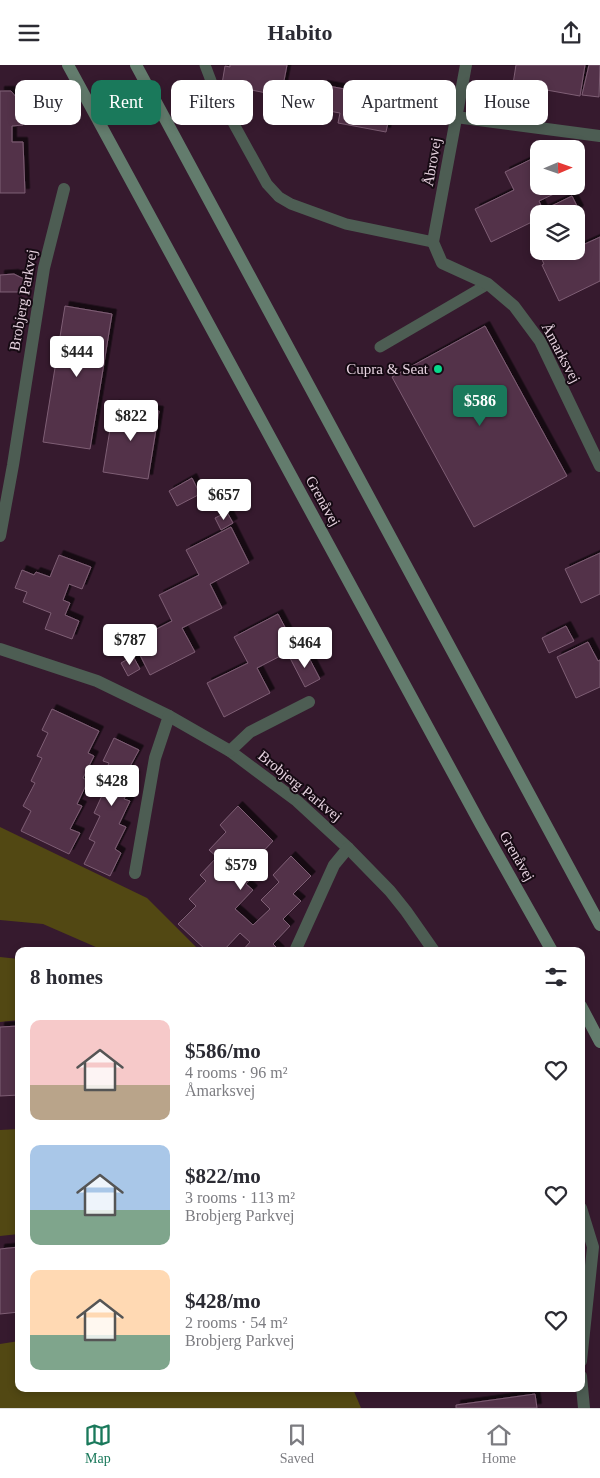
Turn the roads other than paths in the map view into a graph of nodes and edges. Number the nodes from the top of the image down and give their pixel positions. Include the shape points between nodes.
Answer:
1 (68, 65) edge
2 (136, 65) edge
3 (205, 65) edge
4 (466, 65) edge
5 (456, 117) joint
6 (455, 125) edge
7 (600, 136) edge
8 (64, 189) dead end
9 (433, 243) junction
10 (488, 284) junction
11 (380, 347) dead end
12 (600, 467) edge
13 (0, 536) edge
14 (0, 649) edge
15 (309, 702) dead end
16 (169, 716) junction
17 (230, 751) junction
18 (348, 848) junction
19 (135, 873) dead end
20 (600, 925) edge
21 (297, 947) edge
22 (431, 947) edge
23 (550, 947) edge
24 (585, 1014) edge
25 (600, 1042) edge
26 (585, 1219) edge
27 (585, 1323) edge
28 (582, 1392) edge
29 (584, 1408) edge

1 - 23 main road, Grenåvej
2 - 20 main road
3 - 9 lane via 267,184 279,197 346,224
4 - 5 street, Åbrovej
5 - 7 street
6 - 9 street, Åbrovej
8 - 13 street, Brobjerg Parkvej via 44,268
9 - 10 street, Åmarksvej via 442,263
10 - 11 lane
10 - 12 street, Åmarksvej via 514,306 540,341
14 - 16 street, Brobjerg Parkvej via 97,681
15 - 17 street, Brobjerg Parkvej via 250,732
16 - 17 street, Brobjerg Parkvej
16 - 19 street via 155,759
17 - 18 street, Brobjerg Parkvej via 297,801
18 - 21 street via 334,865
18 - 22 street, Brobjerg Parkvej via 390,891
24 - 25 main road
26 - 27 street via 593,1247
28 - 29 street

